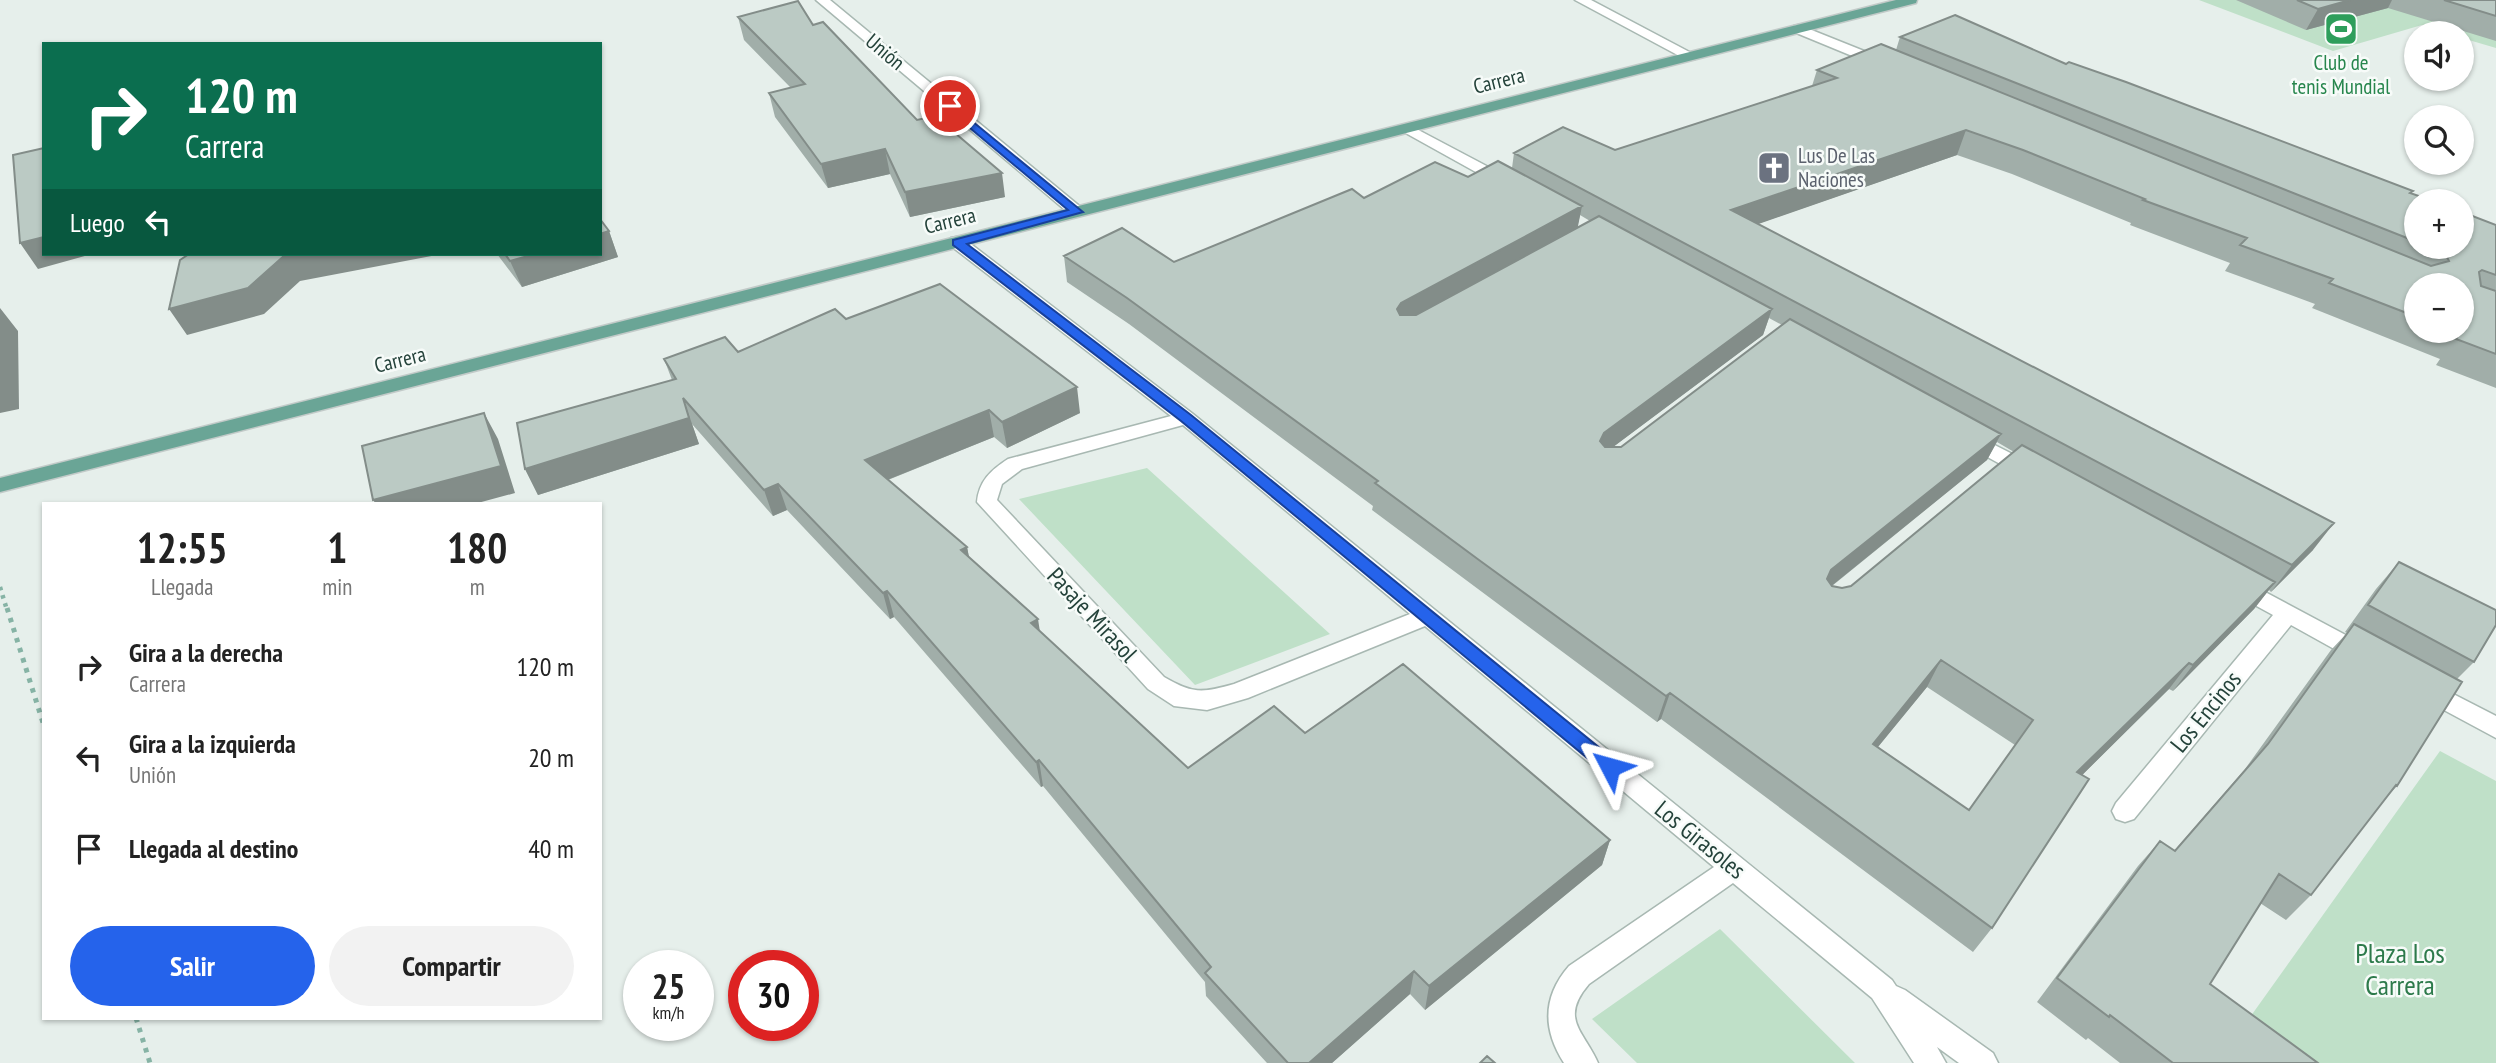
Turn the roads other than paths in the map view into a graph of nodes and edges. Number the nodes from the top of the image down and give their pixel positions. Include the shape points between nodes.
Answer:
1 (822, 0) edge
2 (1581, 0) edge
3 (1911, 0) edge
4 (1799, 29) junction
5 (1690, 56) junction
6 (1900, 70) edge
7 (1407, 128) junction
8 (1524, 192) edge
9 (1077, 212) junction
10 (957, 242) junction
11 (1186, 418) junction
12 (1947, 425) edge
13 (2007, 458) junction
14 (1986, 475) edge
15 (2043, 478) edge
16 (0, 485) edge
17 (2214, 573) edge
18 (2288, 613) junction
19 (1425, 617) junction
20 (2374, 660) edge
21 (2410, 680) edge
22 (2496, 728) edge
23 (2125, 811) dead end
24 (1734, 867) junction
25 (1882, 989) junction
26 (1583, 1063) edge
27 (1931, 1063) edge
28 (1983, 1063) edge

1 - 9 street, Unión
2 - 5 street
3 - 4 main road, Carrera
4 - 5 main road, Carrera
4 - 6 street
5 - 7 main road, Carrera
7 - 8 street
7 - 9 main road, Carrera
9 - 10 main road, Carrera
10 - 11 street, Los Girasoles
10 - 16 main road, Carrera
11 - 19 street, Los Girasoles
11 - 19 street, Pasaje Mirasol via 1015,464 995,476 986,502 1156,683 1182,699 1207,701
12 - 13 street
13 - 14 street
13 - 15 street
17 - 18 street
18 - 20 street
18 - 23 street, Los Encinos
19 - 24 street, Los Girasoles
21 - 22 street
24 - 25 street, Los Girasoles
24 - 26 street via 1579,975 1565,994 1560,1014 1564,1035
25 - 27 street, Los Girasoles
25 - 28 street

